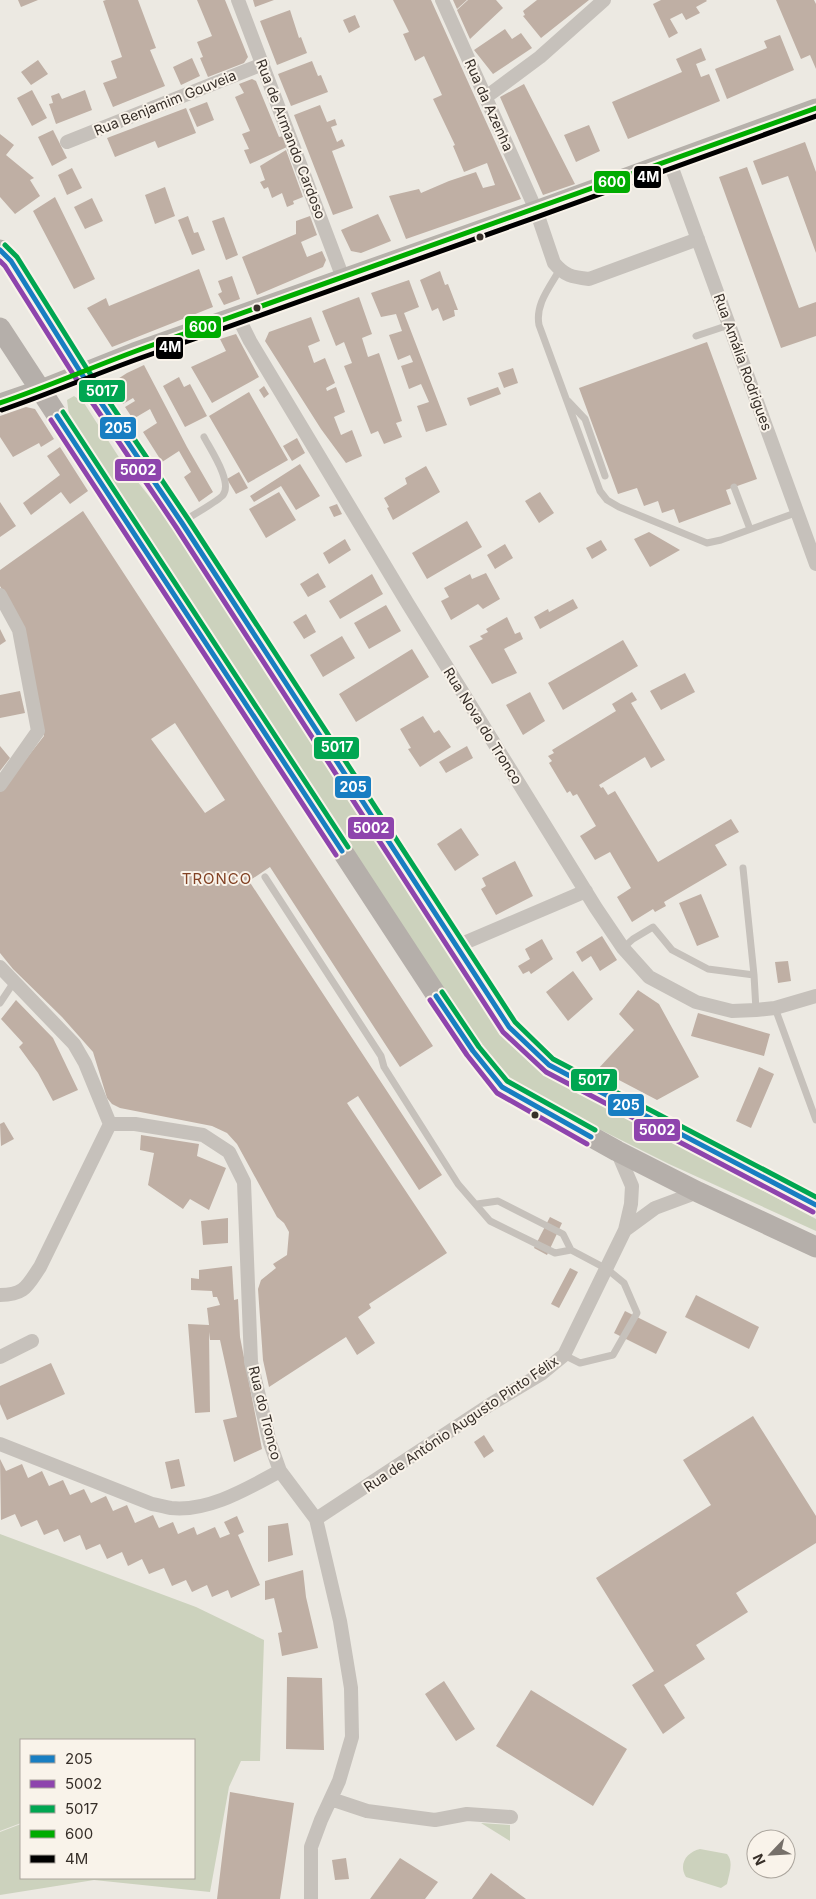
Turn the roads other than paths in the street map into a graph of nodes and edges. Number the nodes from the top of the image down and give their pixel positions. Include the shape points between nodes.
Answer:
1 (238, 0) edge
2 (442, 0) edge
3 (604, 0) edge
4 (263, 64) junction
5 (486, 97) junction
6 (816, 108) edge
7 (67, 142) dead end
8 (669, 160) junction
9 (536, 210) junction
10 (698, 239) junction
11 (0, 250) edge
12 (560, 270) junction
13 (343, 278) junction
14 (238, 316) junction
15 (729, 325) junction
16 (0, 328) edge
17 (696, 336) dead end
18 (81, 373) junction
19 (40, 390) junction
20 (566, 399) junction
21 (0, 403) edge
22 (204, 437) dead end
23 (605, 476) dead end
24 (734, 488) dead end
25 (798, 512) junction
26 (182, 523) junction
27 (750, 529) junction
28 (816, 564) edge
29 (0, 595) edge
30 (0, 784) edge
31 (742, 868) dead end
32 (265, 877) dead end
33 (586, 891) junction
34 (457, 946) junction
35 (623, 948) junction
36 (0, 967) edge
37 (754, 975) junction
38 (14, 982) junction
39 (816, 996) edge
40 (0, 1003) edge
41 (775, 1008) junction
42 (756, 1010) junction
43 (816, 1120) edge
44 (110, 1124) junction
45 (617, 1151) junction
46 (698, 1192) junction
47 (477, 1204) junction
48 (816, 1205) edge
49 (625, 1230) junction
50 (816, 1247) edge
51 (571, 1250) junction
52 (607, 1269) junction
53 (0, 1295) edge
54 (32, 1341) dead end
55 (564, 1355) junction
56 (0, 1357) edge
57 (0, 1444) edge
58 (280, 1471) junction
59 (316, 1519) junction
60 (331, 1799) junction
61 (511, 1817) dead end
62 (311, 1899) edge

1 - 4 street, Rua de Armando Cardoso
2 - 5 street, Rua da Azenha
3 - 5 street via 540,57
4 - 7 street, Rua Benjamim Gouveia
4 - 13 street, Rua de Armando Cardoso
5 - 9 street, Rua da Azenha
6 - 8 main road
8 - 9 main road
8 - 10 street, Rua Amália Rodrigues
9 - 12 street, Rua da Azenha via 554,262
9 - 13 main road
10 - 12 street via 589,279 571,277
10 - 15 street, Rua Amália Rodrigues
11 - 18 main road via 11,262
12 - 20 lane via 539,306 538,315
13 - 14 main road
14 - 18 main road
14 - 33 street, Rua Nova do Tronco via 408,604
15 - 17 lane
15 - 25 street, Rua Amália Rodrigues
16 - 19 main road
18 - 19 main road
18 - 26 main road
19 - 21 main road
19 - 45 main road via 473,1051 502,1087
20 - 23 lane via 585,419
20 - 27 lane via 600,491 607,500 707,543
22 - 26 lane via 226,485 223,494
24 - 27 lane
25 - 27 lane
25 - 28 street, Rua Amália Rodrigues
26 - 34 main road
29 - 30 street via 19,630 38,731
31 - 37 lane
32 - 47 lane via 381,1056 384,1067 458,1184
33 - 34 street
33 - 35 street, Rua Nova do Tronco
34 - 48 main road via 509,1028 549,1065
35 - 37 lane via 652,927 672,950 708,969
35 - 42 street, Rua Nova do Tronco via 649,977 696,1002 732,1011
36 - 38 street
37 - 42 lane
38 - 40 lane
38 - 44 street via 74,1044
39 - 41 street, Rua Nova do Tronco
41 - 42 street, Rua Nova do Tronco
41 - 43 lane
44 - 53 street via 40,1267 25,1288 14,1295
44 - 58 street, Rua do Tronco via 135,1124 203,1135 229,1152 244,1182 251,1362
45 - 46 main road
45 - 49 street, Rua de António Augusto Pinto Félix via 632,1186
46 - 49 street, Rua de António Augusto Pinto Félix via 655,1208
46 - 50 main road
47 - 51 lane via 490,1221 555,1254
47 - 51 lane via 498,1200 563,1234
49 - 52 street, Rua de António Augusto Pinto Félix
51 - 52 lane
52 - 55 street, Rua de António Augusto Pinto Félix
52 - 55 lane via 624,1283 637,1313 613,1355 580,1363
54 - 56 street
55 - 59 street, Rua de António Augusto Pinto Félix via 540,1374
57 - 58 street via 152,1504 172,1508 218,1501
58 - 59 street, Rua do Tronco
59 - 60 street, Rua do Tronco via 340,1621 351,1688 352,1737
60 - 61 street via 367,1811 435,1820 467,1814
60 - 62 street, Rua do Tronco via 310,1847

